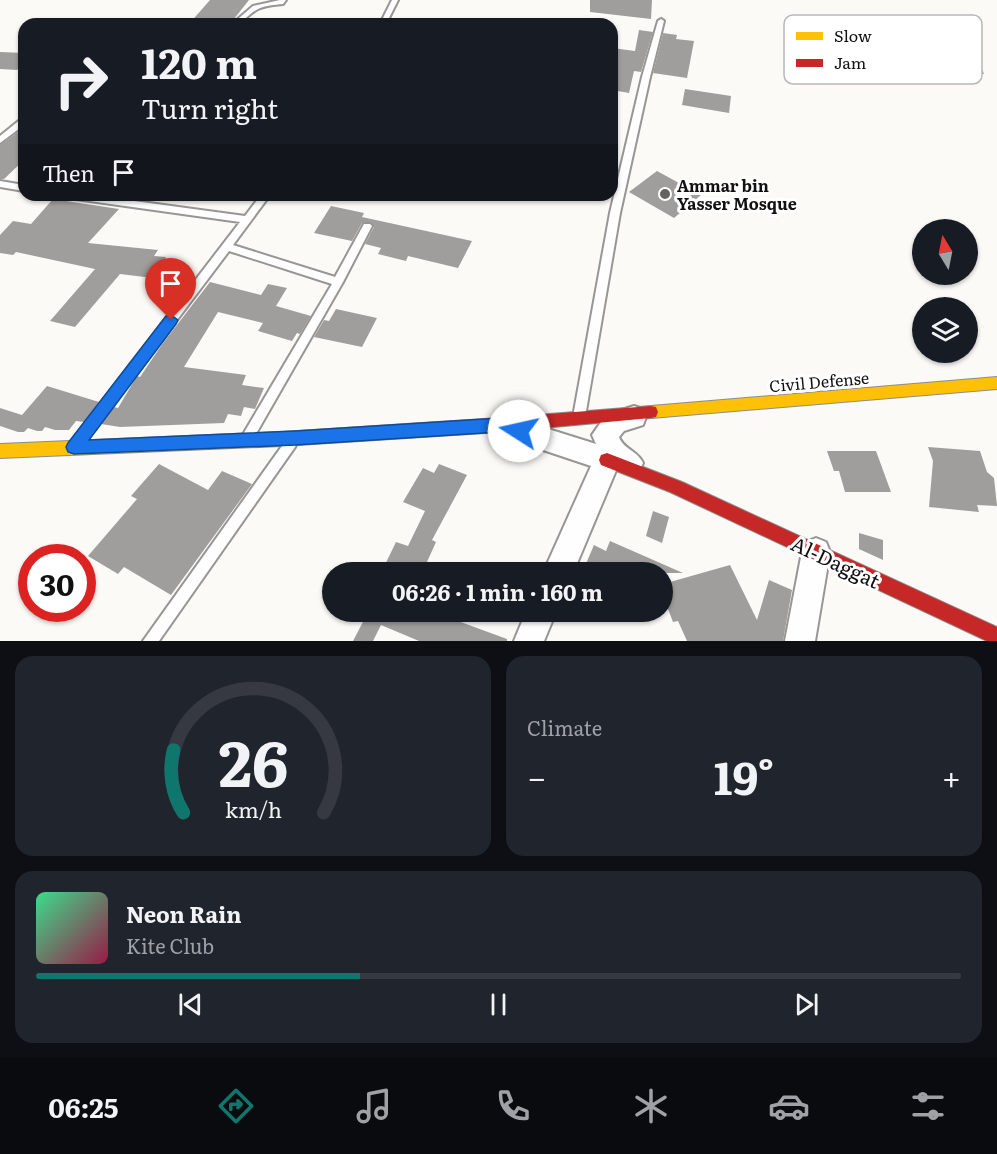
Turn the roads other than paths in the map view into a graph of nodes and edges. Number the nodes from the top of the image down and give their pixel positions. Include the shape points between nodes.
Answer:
1 (283, 0) edge
2 (395, 0) edge
3 (240, 18) edge
4 (386, 18) edge
5 (661, 21) dead end
6 (18, 126) edge
7 (0, 140) edge
8 (0, 184) edge
9 (18, 187) edge
10 (618, 200) edge
11 (111, 201) edge
12 (262, 201) edge
13 (618, 201) edge
14 (248, 220) junction
15 (367, 226) dead end
16 (227, 247) junction
17 (338, 282) junction
18 (997, 383) edge
19 (645, 415) junction
20 (579, 418) junction
21 (500, 425) junction
22 (295, 438) junction
23 (247, 439) junction
24 (74, 447) junction
25 (2, 453) edge
26 (607, 460) junction
27 (676, 487) junction
28 (816, 552) junction
29 (563, 562) edge
30 (537, 622) edge
31 (997, 636) edge
32 (150, 641) edge
33 (529, 641) edge
34 (800, 641) edge

1 - 3 lane via 258,5
2 - 4 lane
5 - 10 lane
6 - 7 lane
8 - 9 lane
11 - 14 lane
12 - 14 lane
13 - 20 lane
14 - 16 lane
15 - 17 lane
16 - 17 lane
16 - 24 lane
17 - 23 lane
18 - 19 street, Civil Defense
19 - 20 street, Civil Defense
19 - 27 street, Al-Daggat via 615,423 605,435 606,442 619,456
20 - 21 street, Civil Defense
21 - 22 street, Civil Defense
21 - 26 street
22 - 23 street, Civil Defense
22 - 32 lane
23 - 24 street, Civil Defense
24 - 25 street, Civil Defense
26 - 27 street, Al-Daggat
26 - 29 street
27 - 28 street, Al-Daggat
28 - 31 street, Al-Daggat
28 - 34 street
30 - 33 street

